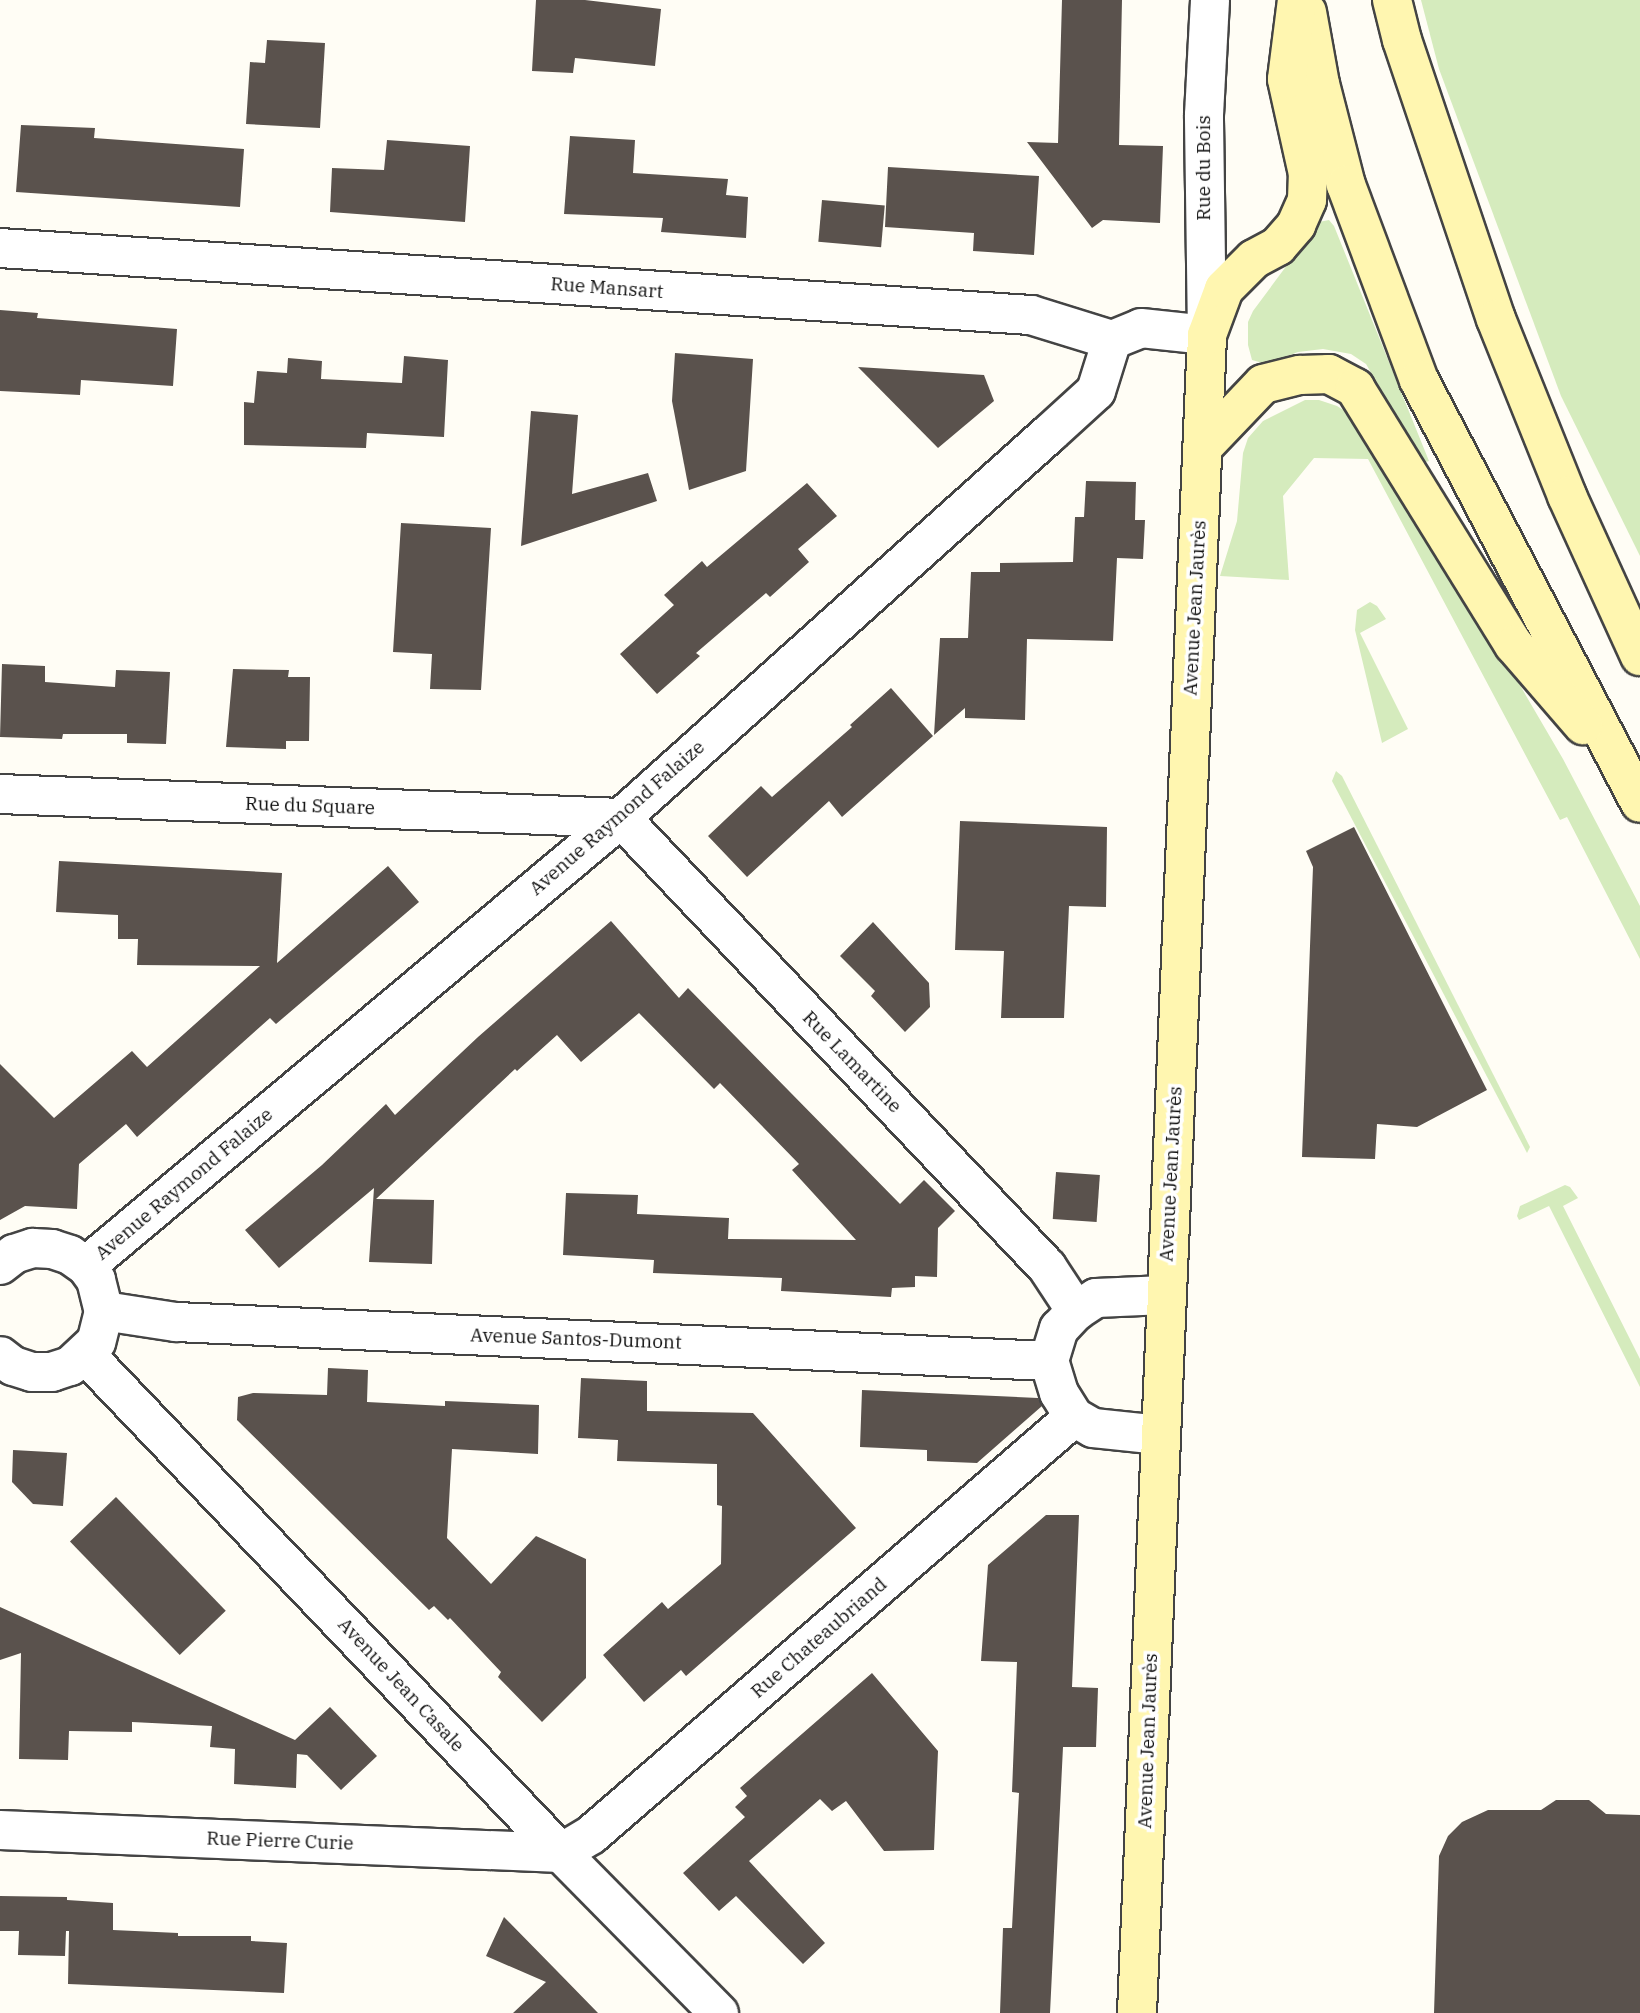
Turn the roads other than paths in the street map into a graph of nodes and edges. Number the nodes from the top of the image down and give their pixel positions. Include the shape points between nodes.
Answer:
1 (1210, 0) edge
2 (1297, 0) edge
3 (1305, 0) edge
4 (1392, 0) edge
5 (0, 248) edge
6 (1207, 335) junction
7 (1112, 340) junction
8 (1202, 448) junction
9 (1640, 656) edge
10 (1632, 787) edge
11 (0, 794) edge
12 (621, 818) junction
13 (0, 1265) edge
14 (86, 1266) junction
15 (1165, 1295) junction
16 (104, 1311) junction
17 (1076, 1311) junction
18 (86, 1355) junction
19 (0, 1356) edge
20 (1049, 1361) junction
21 (1074, 1417) junction
22 (1160, 1435) junction
23 (0, 1830) edge
24 (561, 1853) junction
25 (719, 2013) edge
26 (1138, 2013) edge

1 - 6 street, Rue du Bois via 1204,115
2 - 6 main road, Avenue Jean Jaurès via 1287,79 1308,174 1307,200 1296,225 1278,246 1254,259 1224,289
3 - 10 main road via 1320,84 1346,185 1419,380
4 - 9 main road via 1496,319 1567,496
5 - 7 street, Rue Mansart via 1031,315
6 - 7 street via 1141,328
6 - 8 main road, Avenue Jean Jaurès
7 - 12 street, Avenue Raymond Falaize via 1096,391
8 - 10 main road via 1263,384 1329,374 1354,388 1514,645
8 - 15 main road, Avenue Jean Jaurès
11 - 12 street, Rue du Square
12 - 14 street, Avenue Raymond Falaize
12 - 17 street, Rue Lamartine via 1047,1267
13 - 14 street via 33,1248 70,1255
14 - 16 street via 96,1279
15 - 17 street via 1096,1298
15 - 22 main road, Avenue Jean Jaurès
16 - 18 street via 96,1342
16 - 20 street, Avenue Santos-Dumont via 176,1322
17 - 20 street via 1059,1329
18 - 19 street via 51,1372 32,1372
18 - 24 street, Avenue Jean Casale
20 - 21 street via 1059,1394
21 - 22 street via 1093,1428
21 - 24 street, Rue Chateaubriand via 591,1835
22 - 26 main road, Avenue Jean Jaurès
23 - 24 street, Rue Pierre Curie
24 - 25 street, Avenue Jean Casale

